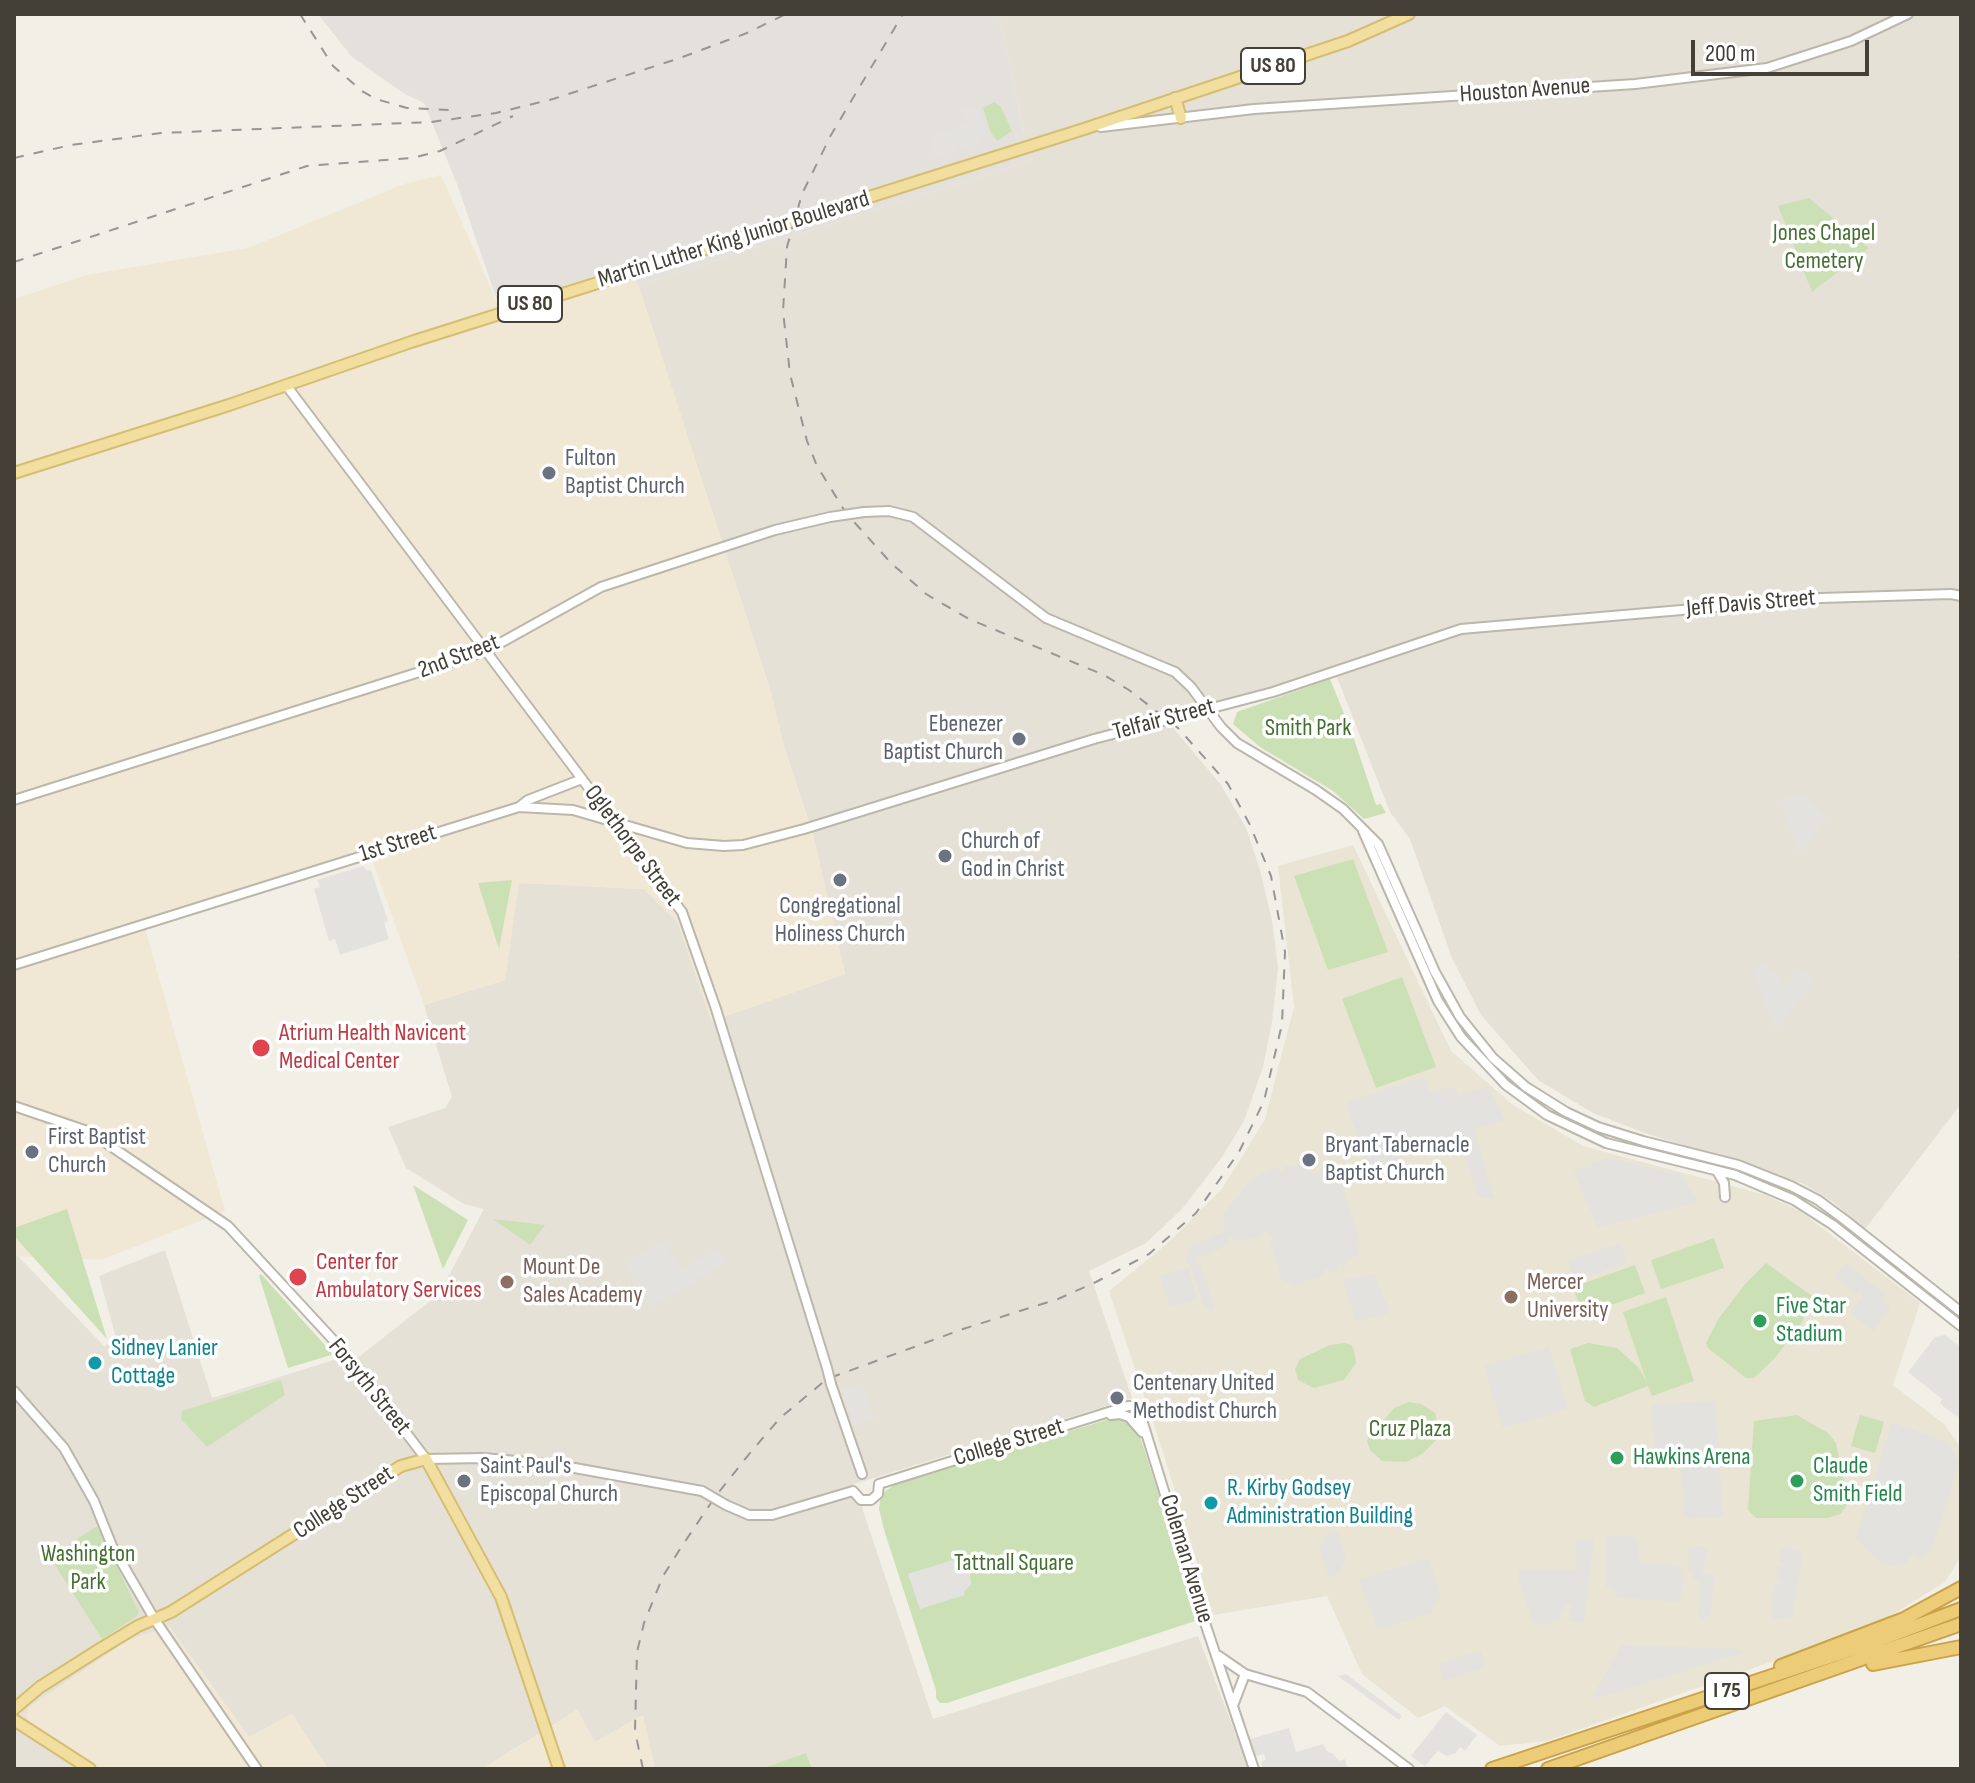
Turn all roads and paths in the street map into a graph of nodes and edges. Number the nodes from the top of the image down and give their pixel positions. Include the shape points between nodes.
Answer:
1 (1409, 14) edge
2 (1908, 14) edge
3 (1175, 98) junction
4 (1135, 112) junction
5 (1181, 118) junction
6 (1155, 121) junction
7 (1084, 129) junction
8 (286, 385) junction
9 (14, 473) edge
10 (1961, 596) edge
11 (1542, 621) joint
12 (486, 651) junction
13 (1208, 709) junction
14 (582, 779) junction
15 (14, 800) edge
16 (519, 807) junction
17 (614, 822) junction
18 (1361, 827) junction
19 (647, 832) junction
20 (789, 833) joint
21 (634, 849) junction
22 (14, 965) edge
23 (14, 1106) edge
24 (1717, 1171) junction
25 (1725, 1197) dead end
26 (1961, 1312) edge
27 (1961, 1326) edge
28 (14, 1391) edge
29 (1139, 1410) joint
30 (1094, 1417) junction
31 (1149, 1440) junction
32 (426, 1459) junction
33 (862, 1474) junction
34 (879, 1484) junction
35 (853, 1491) junction
36 (1961, 1588) edge
37 (1961, 1609) edge
38 (155, 1620) junction
39 (1961, 1624) edge
40 (1961, 1647) edge
41 (1216, 1653) junction
42 (1245, 1674) junction
43 (1819, 1675) junction
44 (1741, 1686) junction
45 (1234, 1708) junction
46 (14, 1709) edge
47 (14, 1720) edge
48 (90, 1769) edge
49 (257, 1769) edge
50 (559, 1769) edge
51 (1254, 1769) edge
52 (1409, 1769) edge
53 (1492, 1769) edge
54 (1548, 1769) edge

1 - 3 main road, US 80 via 1348,41
2 - 5 street, Houston Avenue via 1851,41 1767,68 1635,84 1352,101
3 - 4 main road, US 80
3 - 5 main road
4 - 6 street
4 - 7 main road, Martin Luther King Junior Boulevard / US 80
5 - 6 street, Houston Avenue
6 - 7 street, Houston Avenue
7 - 8 main road, Martin Luther King Junior Boulevard / US 80
8 - 9 main road, Martin Luther King Junior Boulevard / US 80
8 - 12 street, Oglethorpe Street
10 - 11 street, Jeff Davis Street via 1821,598
11 - 13 street, Telfair Street via 1461,629
12 - 13 street, 2nd Street, bridge via 601,587 775,530 864,512 899,513 929,527 1046,618 1175,672
12 - 14 street, Oglethorpe Street
12 - 15 street, 2nd Street
13 - 18 street via 1237,743 1329,799
13 - 20 street, Telfair Street
14 - 16 street
14 - 17 street, Oglethorpe Street
16 - 17 street, 1st Street via 573,810
16 - 22 street, 1st Street
17 - 19 street, 1st Street
17 - 21 street, Oglethorpe Street
18 - 24 street via 1432,989 1461,1037 1493,1073 1537,1109 1586,1135
18 - 26 street via 1378,844 1450,1000 1506,1070 1541,1097 1598,1127 1757,1171 1818,1200
19 - 20 street, 1st Street via 724,846
19 - 21 street via 636,839
21 - 33 street, Oglethorpe Street, bridge via 688,927
23 - 32 street, Forsyth Street via 101,1138 228,1226 348,1356
24 - 25 street
24 - 27 street via 1794,1200
28 - 38 street via 64,1448
29 - 30 street, College Street via 1128,1406
29 - 31 street, Coleman Avenue
30 - 31 street via 1124,1415
30 - 34 street, College Street
31 - 41 street, Coleman Avenue
32 - 35 street, College Street, bridge via 558,1465 702,1491 749,1515 772,1515
32 - 38 main road, College Street via 401,1466
32 - 50 main road, Forsyth Street via 501,1597
33 - 34 street
33 - 35 street
34 - 35 street via 878,1494 869,1501 858,1499
36 - 44 highway via 1904,1619
37 - 44 highway, I 75
38 - 46 main road, College Street via 100,1649
38 - 49 street
39 - 43 highway, I 75
40 - 43 highway
41 - 42 street
41 - 45 street, Coleman Avenue
42 - 45 street
42 - 52 street via 1303,1689
43 - 54 highway, I 75
44 - 53 highway, I 75
45 - 51 street, Coleman Avenue
47 - 48 main road

